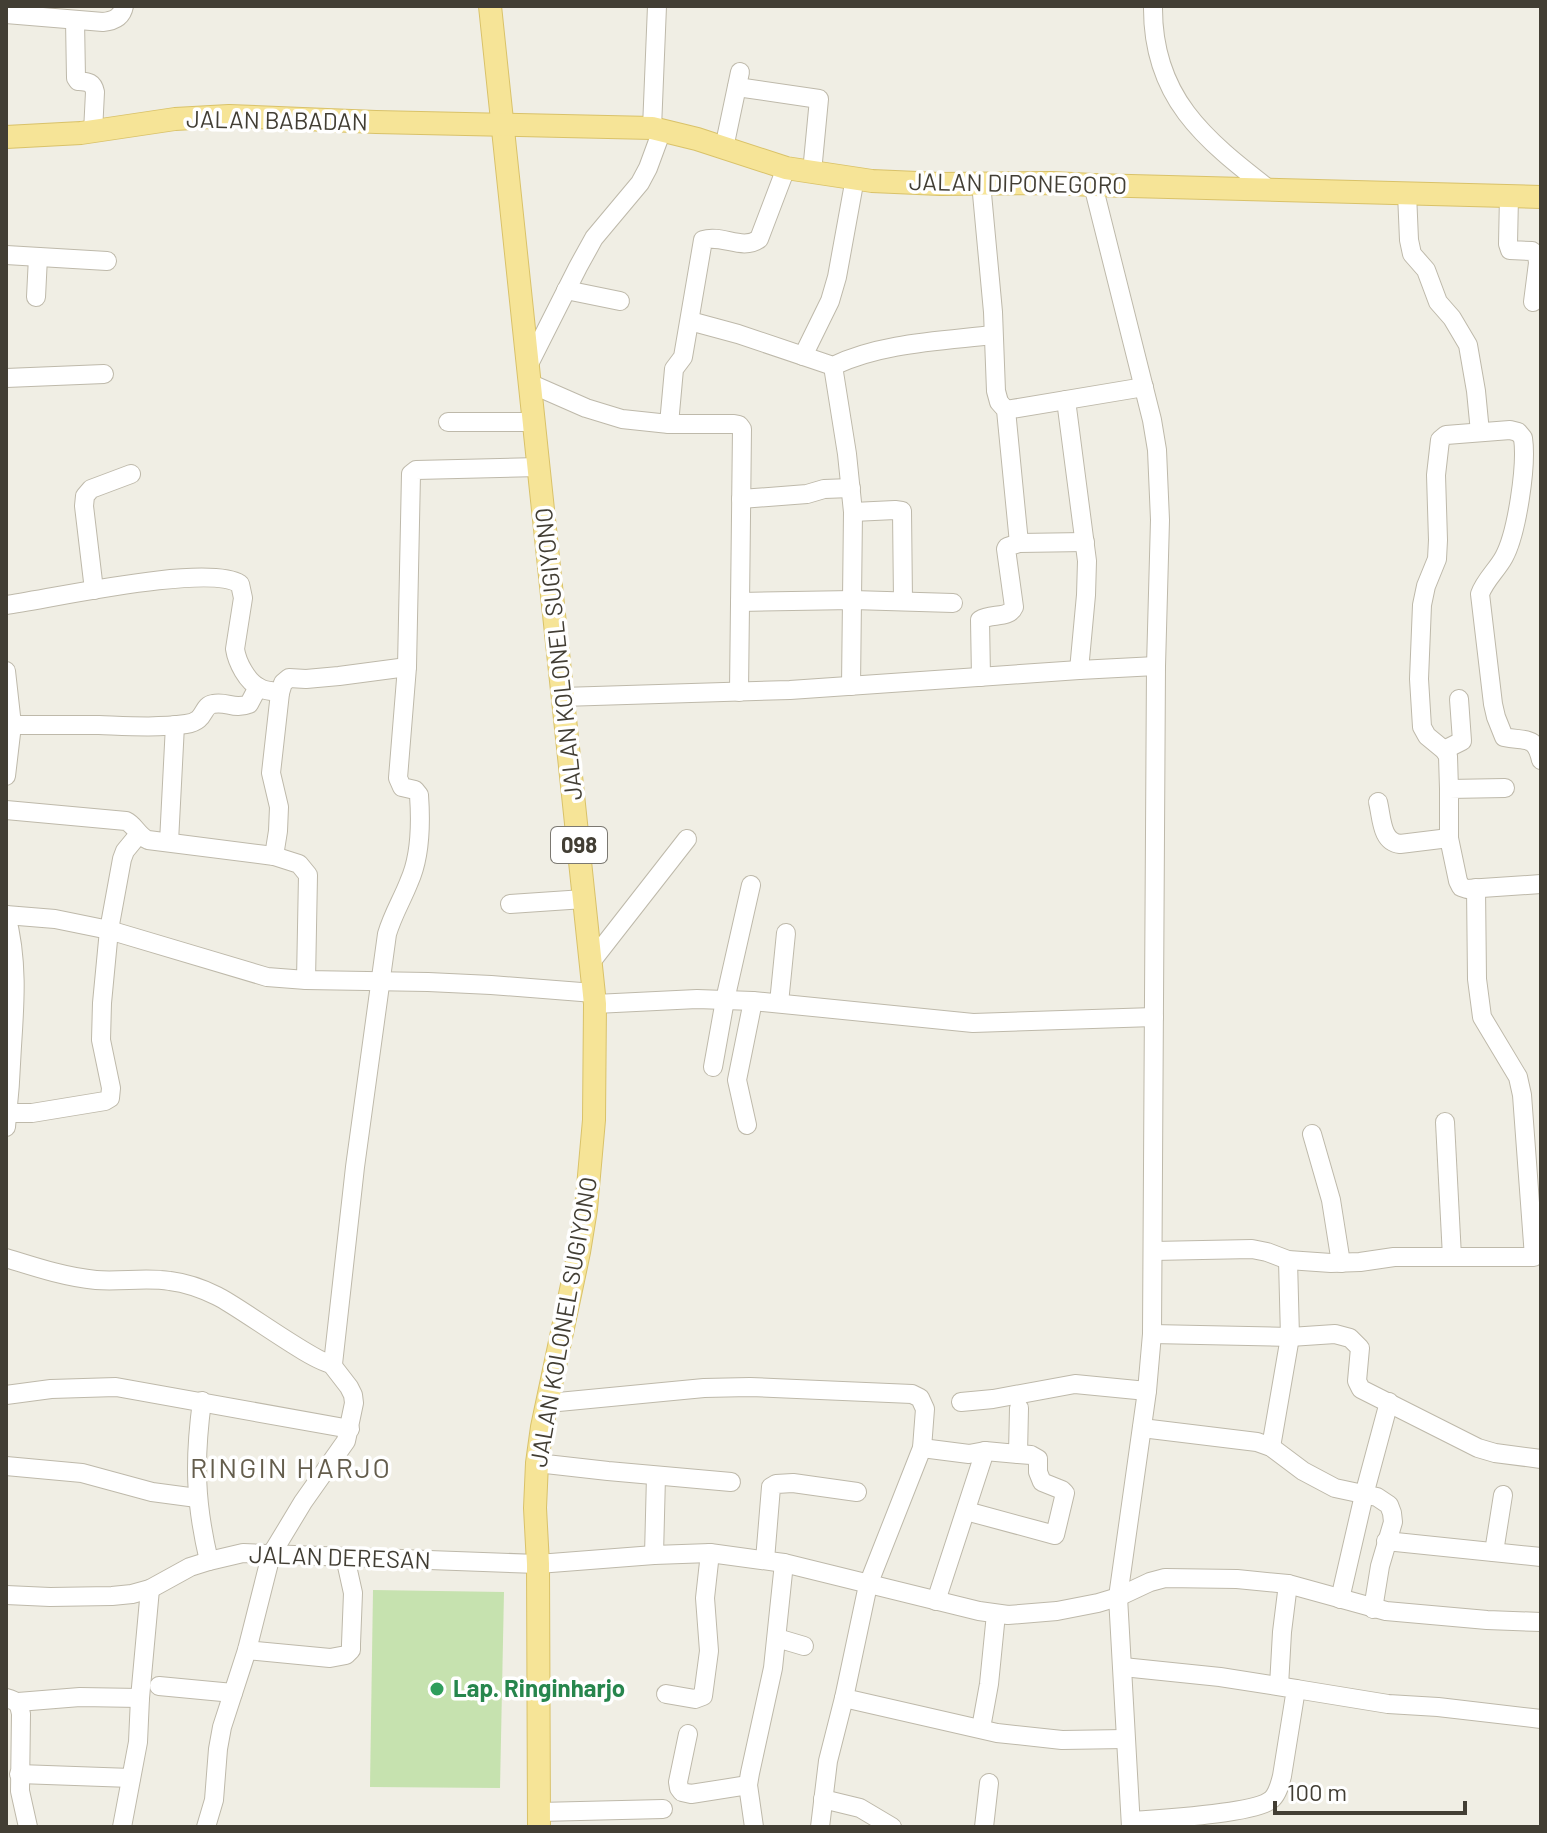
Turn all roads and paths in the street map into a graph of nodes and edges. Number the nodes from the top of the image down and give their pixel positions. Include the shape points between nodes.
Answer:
1 (124, 6) edge
2 (490, 6) edge
3 (657, 6) edge
4 (1153, 6) edge
5 (34, 11) edge
6 (56, 12) edge
7 (6, 14) edge
8 (75, 20) junction
9 (502, 124) junction
10 (657, 129) junction
11 (93, 132) junction
12 (6, 137) edge
13 (724, 148) junction
14 (786, 168) junction
15 (812, 172) junction
16 (855, 178) junction
17 (981, 183) junction
18 (1093, 185) junction
19 (1270, 190) junction
20 (1407, 193) junction
21 (1509, 196) junction
22 (1541, 197) edge
23 (6, 255) edge
24 (38, 257) junction
25 (107, 261) dead end
26 (566, 290) junction
27 (36, 297) dead end
28 (620, 301) dead end
29 (1533, 302) dead end
30 (690, 321) junction
31 (993, 335) junction
32 (803, 356) junction
33 (833, 366) junction
34 (104, 374) dead end
35 (528, 376) junction
36 (6, 378) edge
37 (1144, 387) junction
38 (1066, 400) junction
39 (1006, 410) junction
40 (448, 422) dead end
41 (533, 422) junction
42 (669, 424) junction
43 (1480, 432) junction
44 (539, 467) junction
45 (131, 474) dead end
46 (851, 488) junction
47 (741, 499) junction
48 (853, 512) junction
49 (1085, 542) junction
50 (1019, 543) junction
51 (94, 590) junction
52 (853, 600) junction
53 (903, 601) junction
54 (740, 602) junction
55 (953, 603) dead end
56 (6, 605) edge
57 (1156, 666) junction
58 (407, 667) junction
59 (1079, 670) junction
60 (981, 677) junction
61 (7, 681) edge
62 (851, 686) junction
63 (258, 687) junction
64 (739, 692) junction
65 (280, 693) junction
66 (562, 697) junction
67 (1459, 699) dead end
68 (12, 725) junction
69 (175, 725) junction
70 (1444, 750) junction
71 (1541, 760) edge
72 (6, 776) edge
73 (1505, 788) dead end
74 (1449, 789) junction
75 (1378, 802) dead end
76 (6, 810) edge
77 (139, 834) junction
78 (1449, 838) junction
79 (687, 839) dead end
80 (169, 842) junction
81 (274, 856) junction
82 (1541, 884) edge
83 (751, 885) dead end
84 (1476, 888) junction
85 (584, 899) junction
86 (510, 904) dead end
87 (6, 915) edge
88 (109, 930) junction
89 (786, 933) dead end
90 (10, 947) edge
91 (591, 962) junction
92 (306, 980) junction
93 (382, 981) junction
94 (594, 999) junction
95 (725, 1000) junction
96 (753, 1001) junction
97 (779, 1003) junction
98 (1154, 1017) junction
99 (10, 1021) edge
100 (713, 1067) dead end
101 (7, 1118) edge
102 (1445, 1122) dead end
103 (747, 1125) dead end
104 (1312, 1134) dead end
105 (1153, 1251) junction
106 (1452, 1257) junction
107 (6, 1258) edge
108 (1288, 1260) junction
109 (1537, 1262) edge
110 (1341, 1263) junction
111 (1152, 1334) junction
112 (1290, 1337) junction
113 (332, 1365) junction
114 (1147, 1391) junction
115 (6, 1395) edge
116 (202, 1401) junction
117 (961, 1402) dead end
118 (1389, 1402) junction
119 (548, 1403) junction
120 (1019, 1408) dead end
121 (1142, 1428) junction
122 (350, 1429) junction
123 (1271, 1447) junction
124 (922, 1448) junction
125 (985, 1451) junction
126 (1018, 1454) junction
127 (1541, 1459) edge
128 (537, 1463) junction
129 (6, 1466) edge
130 (656, 1476) junction
131 (731, 1482) dead end
132 (857, 1492) dead end
133 (1364, 1495) junction
134 (1503, 1495) dead end
135 (197, 1498) junction
136 (966, 1511) junction
137 (1386, 1541) junction
138 (1494, 1552) junction
139 (710, 1553) junction
140 (271, 1555) junction
141 (654, 1555) junction
142 (345, 1557) junction
143 (1541, 1557) edge
144 (765, 1560) junction
145 (209, 1561) junction
146 (784, 1563) junction
147 (538, 1564) junction
148 (1288, 1584) junction
149 (868, 1585) junction
150 (150, 1589) junction
151 (6, 1595) edge
152 (1118, 1597) junction
153 (1340, 1599) junction
154 (936, 1601) junction
155 (1373, 1609) junction
156 (996, 1614) junction
157 (1541, 1622) edge
158 (777, 1638) junction
159 (804, 1646) dead end
160 (247, 1650) junction
161 (1123, 1667) junction
162 (159, 1686) dead end
163 (1287, 1688) junction
164 (233, 1693) junction
165 (666, 1694) dead end
166 (140, 1698) junction
167 (844, 1698) junction
168 (12, 1700) edge
169 (1541, 1719) edge
170 (981, 1728) junction
171 (688, 1734) dead end
172 (1125, 1739) junction
173 (131, 1778) junction
174 (989, 1783) dead end
175 (15, 1785) edge
176 (748, 1785) junction
177 (823, 1799) junction
178 (663, 1809) dead end
179 (539, 1820) edge
180 (1131, 1824) edge
181 (28, 1827) edge
182 (122, 1827) edge
183 (206, 1827) edge
184 (754, 1827) edge
185 (820, 1827) edge
186 (892, 1827) edge
187 (984, 1827) edge

1 - 8 street via 110,21
2 - 9 main road, 098
3 - 10 street
4 - 19 street via 1162,68 1177,99 1227,157
5 - 6 street
5 - 7 street
6 - 8 street
8 - 11 street via 76,78 90,82 95,92
9 - 10 main road, JALAN DIPONEGORO
9 - 11 main road, JALAN BABADAN via 229,116
9 - 35 main road, JALAN KOLONEL SUGIYONO / 098
10 - 13 main road, JALAN DIPONEGORO
10 - 26 street via 640,183 594,238
11 - 12 main road, JALAN BABADAN
13 - 14 main road, JALAN DIPONEGORO
13 - 15 street via 739,80 819,99
14 - 15 main road, JALAN DIPONEGORO
14 - 30 street via 757,242 703,240
15 - 16 main road, JALAN DIPONEGORO
16 - 17 main road, JALAN DIPONEGORO
16 - 32 street via 830,301
17 - 18 main road, JALAN DIPONEGORO
17 - 31 street
18 - 19 main road, JALAN DIPONEGORO
18 - 37 street
19 - 20 main road, JALAN DIPONEGORO
20 - 21 main road, JALAN DIPONEGORO
20 - 43 street via 1412,254 1468,345
21 - 22 main road, JALAN DIPONEGORO
21 - 29 street via 1510,250 1537,255
23 - 24 street
24 - 25 street
24 - 27 street
26 - 28 street
26 - 35 street
30 - 32 street
30 - 42 street via 683,357 674,369
31 - 33 street via 875,351
31 - 39 street via 997,397
32 - 33 street
33 - 46 street
34 - 36 street
35 - 41 main road, JALAN KOLONEL SUGIYONO / 098
35 - 42 street via 607,416
37 - 38 street
37 - 57 street via 1160,481
38 - 39 street
38 - 49 street
39 - 50 street
40 - 41 street
41 - 44 main road, JALAN KOLONEL SUGIYONO / 098
42 - 47 street via 739,425
43 - 70 street via 1446,435 1439,445 1437,559 1422,605 1419,679 1422,727
43 - 71 street via 1510,430 1523,438 1521,487 1510,541 1480,594 1496,717 1504,737 1529,740
44 - 58 street via 412,472
44 - 66 main road, JALAN KOLONEL SUGIYONO / 098
45 - 51 street via 85,496
46 - 47 street
46 - 48 street
47 - 54 street
48 - 52 street
48 - 53 street via 902,511
49 - 50 street
49 - 59 street
50 - 60 street via 1006,549 1013,612 980,620
51 - 56 street
51 - 63 street via 189,578 238,582 243,598 236,655
52 - 53 street
52 - 54 street
52 - 62 street
53 - 55 street
54 - 64 street
57 - 59 street
57 - 98 street
58 - 65 street via 289,678
58 - 93 street via 398,778 402,787 419,795 419,848 390,924
59 - 60 street
60 - 62 street
61 - 68 street
62 - 64 street
63 - 65 street
63 - 69 street via 249,704 211,704 201,719
64 - 66 street
65 - 81 street via 271,773 279,807
66 - 85 main road, JALAN KOLONEL SUGIYONO / 098
67 - 70 street via 1462,741
68 - 69 street
68 - 72 street
69 - 80 street
70 - 74 street
73 - 74 street
74 - 78 street
75 - 78 street via 1390,842
76 - 77 street via 126,821
77 - 80 street
77 - 88 street via 122,859
78 - 84 street via 1459,884
79 - 91 street
80 - 81 street
81 - 92 street via 299,864 308,875
82 - 84 street
83 - 95 street
84 - 109 street via 1482,1017 1518,1077
85 - 86 street
85 - 91 main road, JALAN KOLONEL SUGIYONO / 098
87 - 88 street
87 - 90 street
88 - 92 street via 267,977
88 - 101 street via 101,1040 110,1098
89 - 97 street
90 - 99 street via 15,972
91 - 94 main road, JALAN KOLONEL SUGIYONO / 098
92 - 93 street
93 - 94 street via 491,985
93 - 113 street
94 - 95 street
94 - 119 main road, JALAN KOLONEL SUGIYONO / 098 via 594,1120 587,1194
95 - 96 street
95 - 100 street
96 - 97 street
96 - 103 street via 737,1080
97 - 98 street via 969,1023
98 - 105 street
99 - 101 street
102 - 106 street
104 - 110 street via 1331,1200
105 - 108 street via 1243,1249
105 - 111 street
106 - 109 street
106 - 110 street
107 - 113 street via 83,1278 189,1285 218,1296
108 - 110 street
108 - 112 street
111 - 112 street
111 - 114 street
112 - 118 street via 1350,1338 1360,1348 1361,1389
112 - 123 street
113 - 122 street via 353,1395
114 - 117 street via 1075,1384
114 - 121 street
115 - 116 street via 116,1387
116 - 122 street
116 - 135 street
118 - 127 street via 1478,1448
118 - 133 street
119 - 124 street via 704,1388 912,1394 925,1409
119 - 128 main road, JALAN KOLONEL SUGIYONO / 098
120 - 126 street
121 - 123 street
121 - 152 street
122 - 140 street
123 - 133 street via 1320,1481
124 - 125 street
124 - 149 street
125 - 126 street
125 - 136 street
126 - 136 street via 1038,1459 1042,1482 1065,1493 1055,1535
128 - 130 street
128 - 147 main road, JALAN KOLONEL SUGIYONO / 098
129 - 135 street via 82,1473
130 - 131 street
130 - 141 street
132 - 144 street via 793,1483 771,1487
133 - 137 street via 1389,1505 1393,1519
133 - 153 street
134 - 138 street
135 - 145 street
136 - 154 street
137 - 138 street
137 - 155 street
138 - 143 street
139 - 141 street, JALAN DERESAN
139 - 144 street, JALAN DERESAN
139 - 165 street via 703,1696
140 - 142 street, JALAN DERESAN
140 - 145 street, JALAN DERESAN via 243,1553
140 - 160 street
141 - 147 street, JALAN DERESAN
142 - 147 street, JALAN DERESAN
142 - 160 street via 353,1593 349,1653 330,1658
144 - 146 street, JALAN DERESAN
145 - 150 street, JALAN DERESAN
146 - 149 street, JALAN DERESAN
146 - 158 street
147 - 179 main road, 098
148 - 152 street, JALAN DERESAN via 1165,1578
148 - 153 street, JALAN DERESAN
148 - 163 street via 1282,1632
149 - 154 street, JALAN DERESAN
149 - 167 street
150 - 151 street, JALAN DERESAN via 112,1596
150 - 166 street
152 - 156 street, JALAN DERESAN via 1057,1611
152 - 161 street
153 - 155 street, JALAN DERESAN
154 - 156 street, JALAN DERESAN
155 - 157 street, JALAN DERESAN
156 - 170 street
158 - 159 street
158 - 176 street
160 - 164 street
161 - 163 street
161 - 172 street
162 - 164 street
163 - 169 street
163 - 180 street via 1282,1776 1271,1800
164 - 183 street via 222,1727
166 - 168 street
166 - 173 street
167 - 170 street
167 - 177 street
168 - 175 street via 21,1714
170 - 172 street via 1052,1740
171 - 176 street via 678,1782 682,1792
172 - 180 street
173 - 175 street
173 - 182 street
174 - 187 street
175 - 181 street
176 - 184 street
177 - 185 street
177 - 186 street via 860,1808
178 - 179 street

